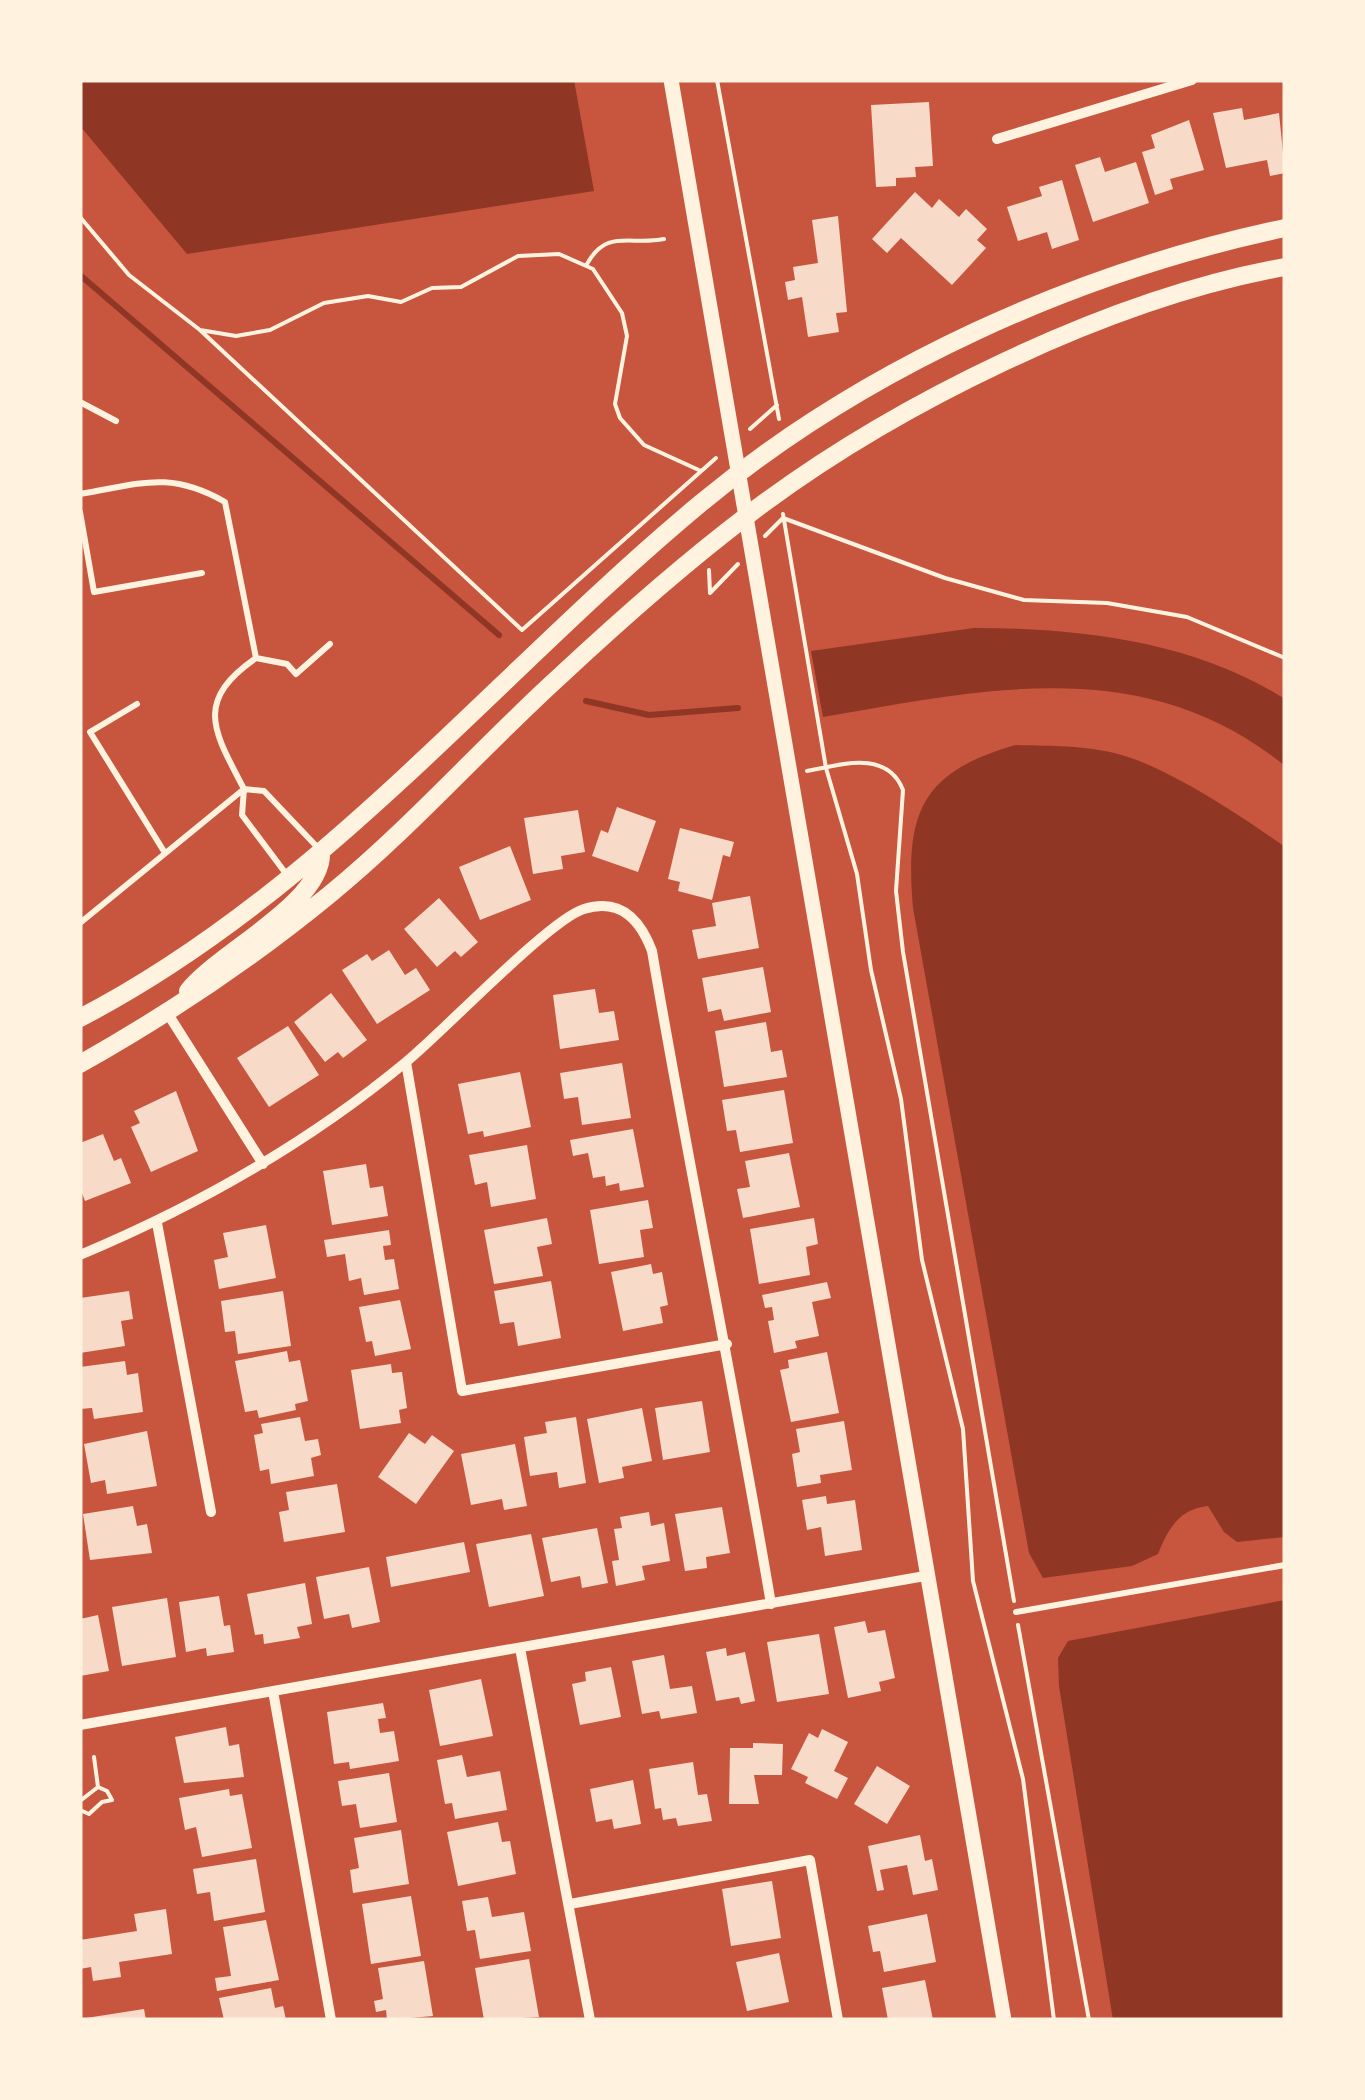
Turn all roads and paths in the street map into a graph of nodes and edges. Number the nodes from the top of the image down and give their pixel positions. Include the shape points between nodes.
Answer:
1 (672, 80) edge
2 (717, 80) edge
3 (1192, 80) edge
4 (997, 138) dead end
5 (80, 217) edge
6 (1285, 228) edge
7 (664, 239) dead end
8 (586, 265) junction
9 (1281, 266) edge
10 (200, 330) junction
11 (80, 402) edge
12 (778, 404) dead end
13 (116, 421) dead end
14 (739, 474) junction
15 (80, 494) edge
16 (80, 512) edge
17 (746, 516) junction
18 (202, 573) dead end
19 (330, 644) dead end
20 (256, 658) junction
21 (1285, 658) edge
22 (137, 704) dead end
23 (826, 768) junction
24 (792, 774) junction
25 (244, 790) junction
26 (321, 851) junction
27 (165, 853) junction
28 (290, 878) junction
29 (80, 923) edge
30 (168, 1014) junction
31 (80, 1018) edge
32 (406, 1062) junction
33 (80, 1064) edge
34 (262, 1164) junction
35 (157, 1223) junction
36 (80, 1256) edge
37 (727, 1344) junction
38 (211, 1512) dead end
39 (1285, 1566) edge
40 (925, 1576) junction
41 (772, 1604) junction
42 (1016, 1612) junction
43 (520, 1648) junction
44 (273, 1691) junction
45 (80, 1724) edge
46 (94, 1757) dead end
47 (98, 1787) junction
48 (80, 1801) edge
49 (80, 1810) edge
50 (570, 1904) junction
51 (331, 2020) edge
52 (590, 2020) edge
53 (838, 2020) edge
54 (1004, 2020) edge
55 (1054, 2020) edge
56 (1089, 2020) edge

1 - 14 street
2 - 12 path
3 - 4 street
5 - 10 path via 129,275
6 - 14 main road via 1133,268 1016,315 872,386
7 - 8 path via 614,238
8 - 10 path via 530,253 461,287 432,288 401,302 368,296 324,303 250,334
8 - 10 path via 604,279 622,313 627,336 615,404 620,418 644,445 701,470 522,630
9 - 17 main road via 1145,306 1029,350 889,420
11 - 13 lane
14 - 17 street
14 - 26 main road via 594,598
15 - 20 lane via 164,480 194,484 225,502
16 - 18 lane via 94,592
17 - 24 street
17 - 30 main road via 558,677 330,894
19 - 20 lane via 296,674 287,664
20 - 25 lane via 226,678 214,709 219,740
21 - 23 path via 1187,617 1024,600 783,518
22 - 27 lane via 90,732
23 - 24 path
23 - 42 path via 877,764 898,777 903,790 896,891 903,952
23 - 55 path via 856,874 901,1100 922,1260 962,1428 973,1581 1029,1815
24 - 40 street
25 - 26 lane via 264,792
25 - 27 lane
25 - 28 lane via 242,814
26 - 28 main road
26 - 30 main road via 312,886 206,969
27 - 29 lane
28 - 31 main road via 184,956
30 - 33 main road
30 - 34 street
32 - 34 street
32 - 37 street via 462,1391
32 - 37 street via 570,914 609,905 638,921 652,951 700,1236
34 - 35 street
35 - 36 street
35 - 38 street
37 - 41 street
39 - 42 lane
40 - 41 street
40 - 54 street
41 - 43 street
42 - 56 path
43 - 44 street
43 - 50 street
44 - 45 street
44 - 51 street
46 - 47 path
47 - 48 path
47 - 49 path via 112,1800 89,1814
50 - 52 street
50 - 53 street via 810,1860

